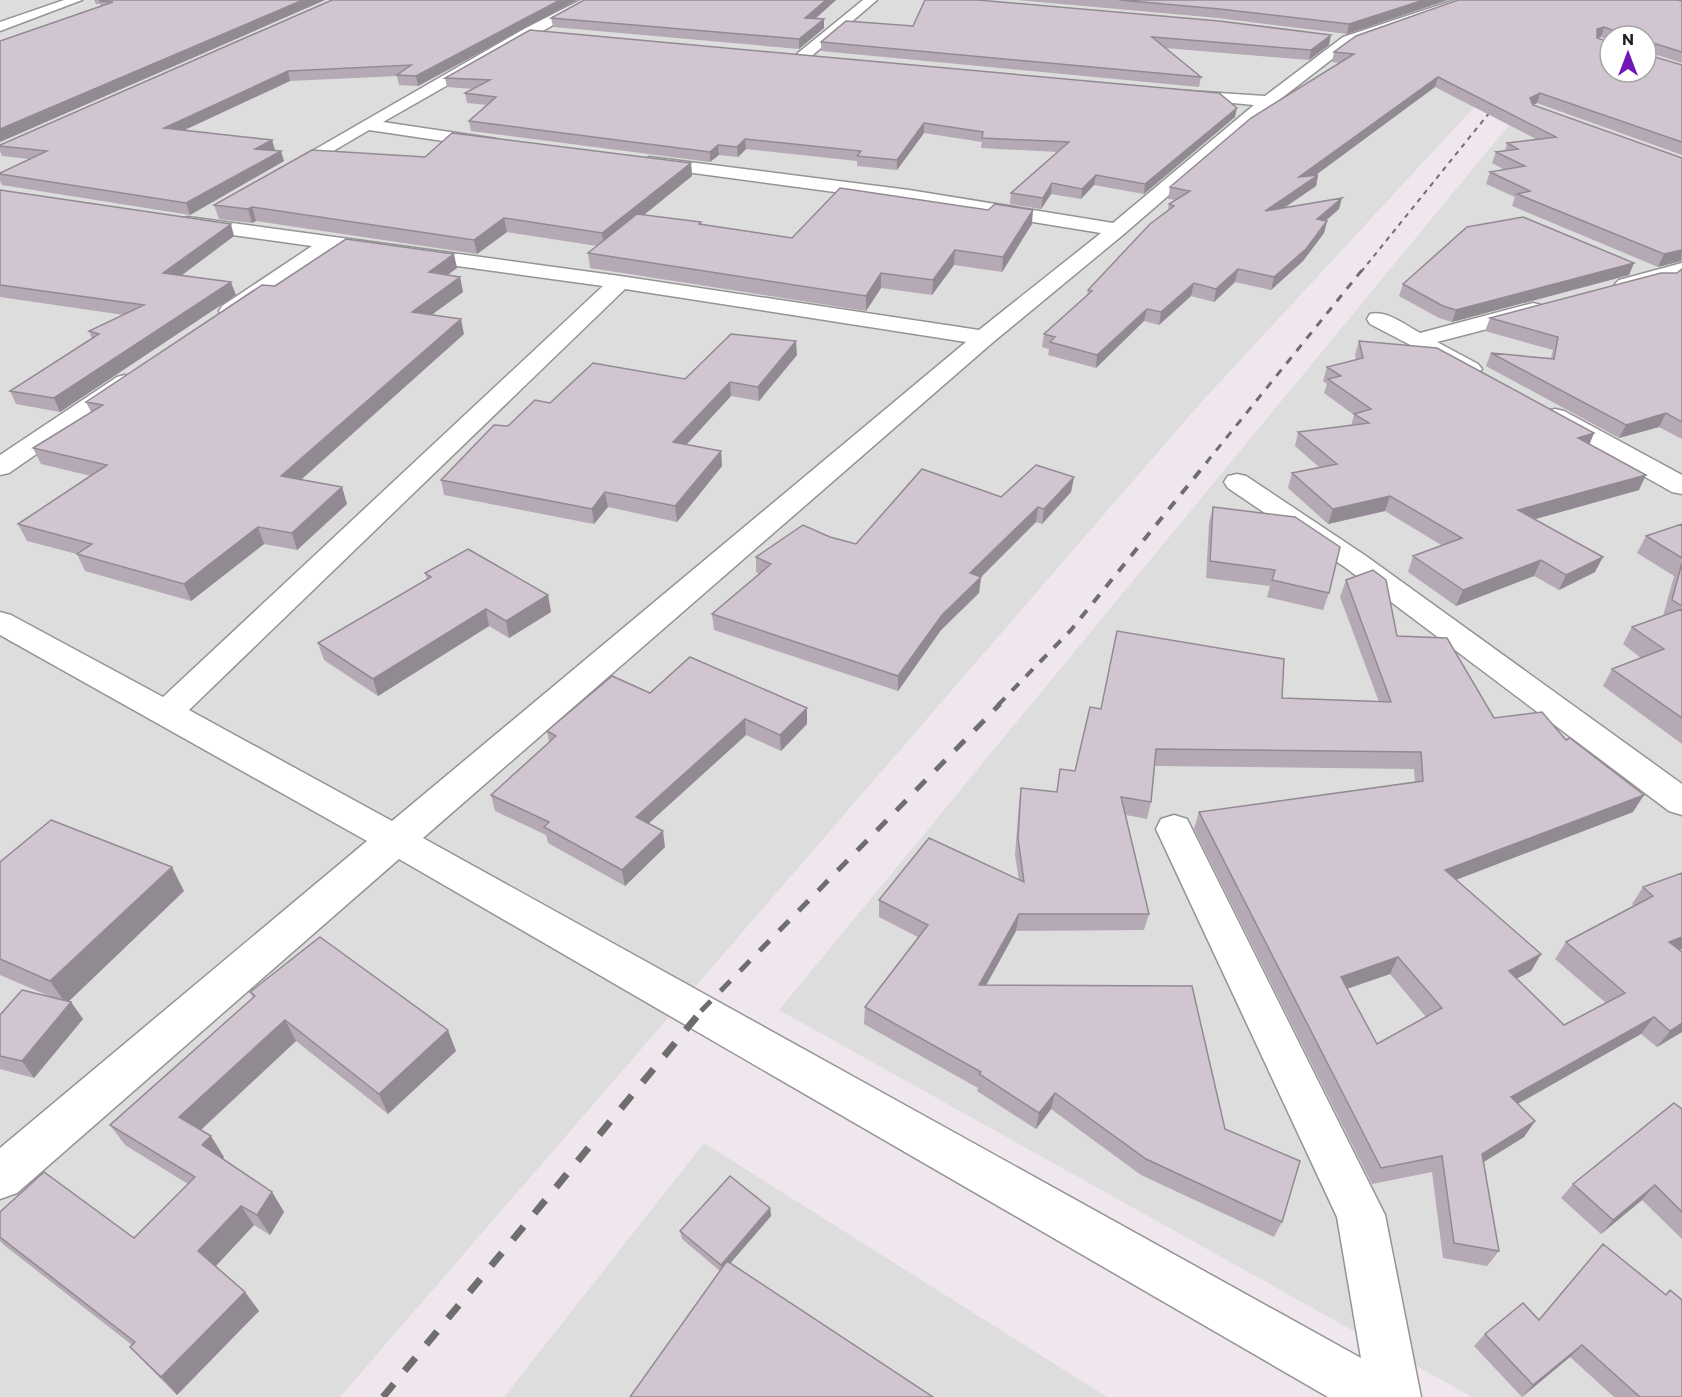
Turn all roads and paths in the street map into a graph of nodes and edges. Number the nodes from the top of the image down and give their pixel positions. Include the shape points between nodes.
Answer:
1 (76, 0) edge
2 (591, 0) edge
3 (871, 0) edge
4 (1462, 0) edge
5 (0, 27) edge
6 (529, 32) junction
7 (553, 34) edge
8 (827, 58) edge
9 (1161, 91) edge
10 (1268, 101) junction
11 (367, 125) junction
12 (503, 145) edge
13 (628, 160) edge
14 (264, 183) edge
15 (213, 212) dead end
16 (170, 220) edge
17 (192, 223) junction
18 (1117, 230) junction
19 (330, 243) junction
20 (1624, 262) edge
21 (1682, 269) edge
22 (1656, 276) junction
23 (620, 282) junction
24 (1611, 288) edge
25 (1682, 288) edge
26 (1554, 304) edge
27 (1378, 319) dead end
28 (213, 322) edge
29 (984, 338) junction
30 (1419, 340) junction
31 (146, 368) edge
32 (1490, 380) edge
33 (1530, 402) edge
34 (0, 467) edge
35 (1238, 482) dead end
36 (1682, 486) edge
37 (0, 622) edge
38 (167, 712) junction
39 (1682, 802) edge
40 (1174, 829) dead end
41 (397, 840) junction
42 (0, 1176) edge
43 (1379, 1397) edge
44 (1394, 1397) edge

1 - 5 street
2 - 6 street
3 - 8 street via 797,55
4 - 10 street via 1337,38
6 - 7 street
6 - 11 street
9 - 10 street
10 - 18 street
11 - 12 street
11 - 14 street
13 - 18 street via 909,196
15 - 17 street
16 - 17 street
17 - 19 street
18 - 29 street
19 - 23 street
19 - 28 street
20 - 22 street
21 - 22 street
22 - 24 street
22 - 25 street
23 - 29 street
23 - 38 street
26 - 30 street
27 - 30 street
29 - 41 street
30 - 32 street
31 - 34 street
33 - 36 street
35 - 39 street via 1356,562
37 - 38 street
38 - 41 street
40 - 44 street via 1361,1215
41 - 42 street
41 - 43 street

